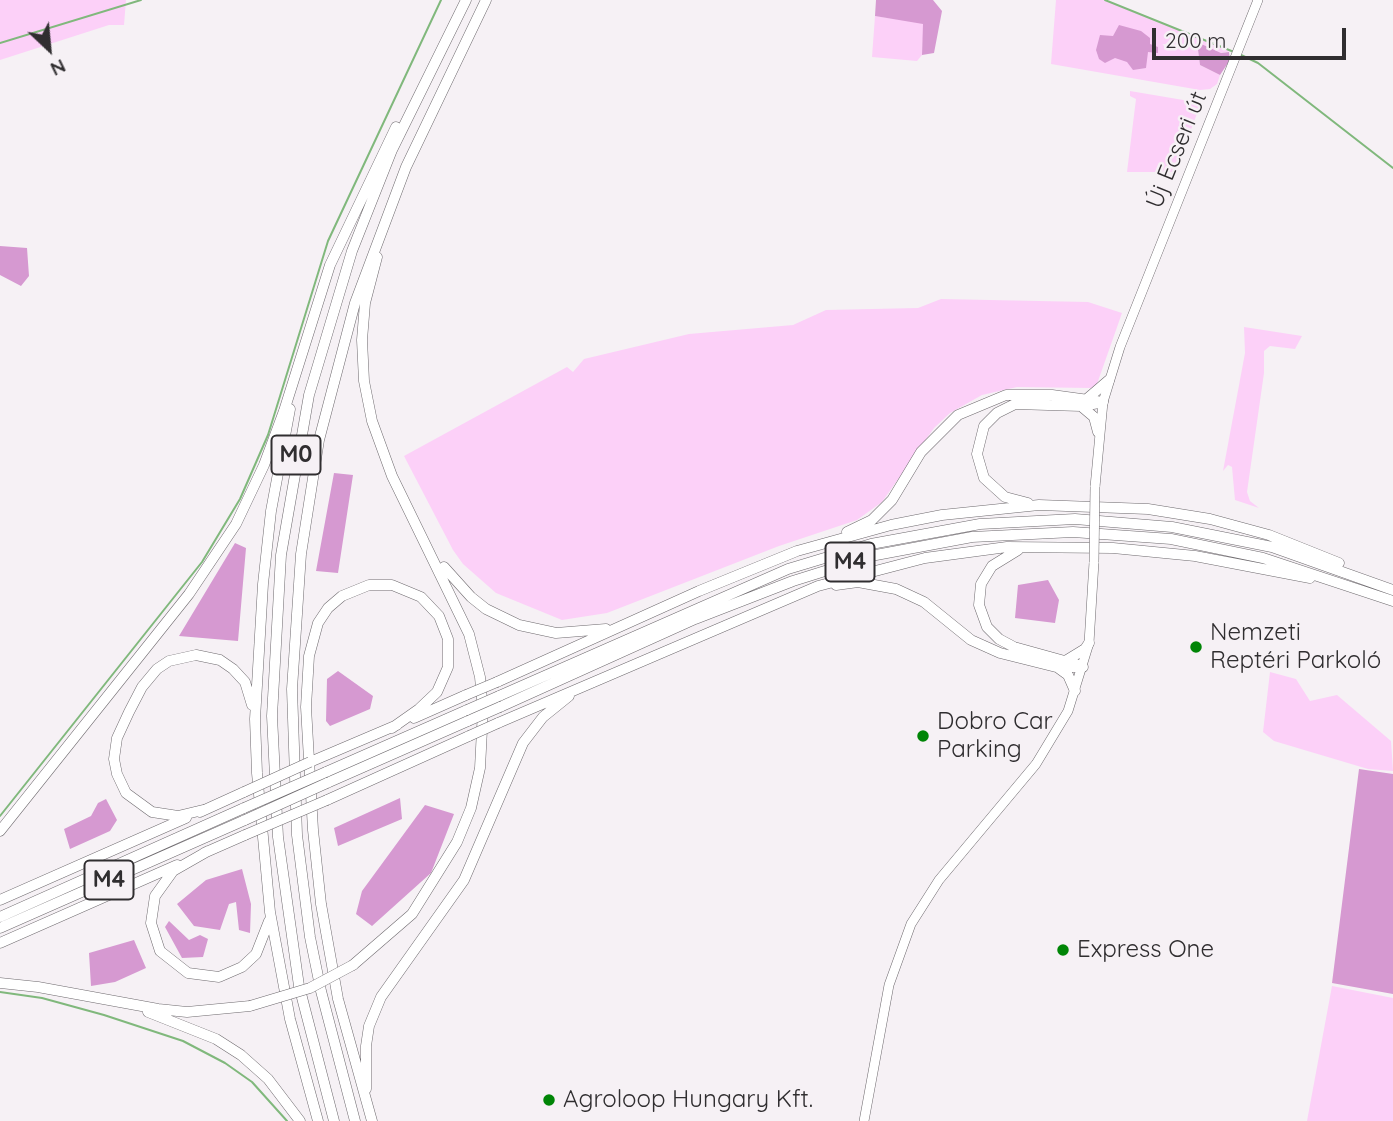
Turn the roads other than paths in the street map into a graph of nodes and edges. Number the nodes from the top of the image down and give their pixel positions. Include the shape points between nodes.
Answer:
1 (466, 0) edge
2 (486, 0) edge
3 (1258, 0) edge
4 (420, 92) junction
5 (386, 215) junction
6 (303, 354) junction
7 (1109, 380) junction
8 (1085, 402) junction
9 (1103, 402) junction
10 (1098, 432) junction
11 (1039, 505) junction
12 (829, 541) junction
13 (428, 544) junction
14 (1031, 547) junction
15 (818, 586) junction
16 (1378, 590) junction
17 (1393, 590) edge
18 (1393, 601) edge
19 (622, 624) junction
20 (1089, 643) junction
21 (1067, 660) junction
22 (1056, 667) junction
23 (1083, 667) junction
24 (607, 675) junction
25 (1075, 691) junction
26 (256, 719) junction
27 (391, 728) junction
28 (203, 810) junction
29 (244, 814) junction
30 (0, 831) edge
31 (208, 851) junction
32 (0, 900) edge
33 (270, 912) junction
34 (0, 917) edge
35 (0, 928) edge
36 (0, 943) edge
37 (0, 983) edge
38 (127, 1005) junction
39 (300, 1121) edge
40 (318, 1121) edge
41 (334, 1121) edge
42 (355, 1121) edge
43 (371, 1121) edge
44 (864, 1121) edge

1 - 4 highway, M0
2 - 5 highway, M0
3 - 7 main road, Új Ecseri út
4 - 6 highway via 403,114 343,234
4 - 41 highway, M0 via 368,208 328,322 295,461 278,586 272,716 279,848 299,986
5 - 13 highway via 365,303 364,381 380,446
5 - 42 highway, M0 via 344,336 319,440 301,554 292,656 292,761 300,869 321,991
6 - 26 highway via 271,511
6 - 30 highway via 264,465 225,542
7 - 8 highway
7 - 9 main road, Új Ecseri út
8 - 9 highway
8 - 10 highway
8 - 11 highway via 1015,404 997,413 980,436 978,463 989,485 1006,498
8 - 12 highway via 1006,395 958,415 921,452 892,500 872,520
9 - 10 main road, Új Ecseri út
10 - 20 main road, Új Ecseri út, bridge
11 - 12 highway via 942,515
11 - 16 highway via 1122,506 1210,519 1368,574
12 - 19 highway via 748,569
13 - 19 highway via 457,584 504,619 556,633
13 - 38 highway, bridge via 469,634 483,710 480,768 464,826 429,891 388,937 353,965 310,988 250,1006 187,1012
14 - 15 highway via 925,558
14 - 16 highway via 1195,556 1307,577 1355,593
14 - 21 highway via 1007,555 986,574 979,598 982,617 993,634 1007,643
15 - 22 highway via 859,582 896,589 924,602 971,640
15 - 24 highway
16 - 17 highway, M4
16 - 18 highway, M4
16 - 29 highway, M4, bridge via 1263,558 1171,539 1073,532 972,537 876,555 793,581 695,620
19 - 27 highway, bridge
20 - 21 highway
20 - 23 main road, Új Ecseri út
21 - 23 highway
22 - 23 highway
22 - 25 highway via 1068,675
23 - 25 main road, Új Ecseri út
24 - 31 highway, bridge
24 - 43 highway via 569,696 530,732 508,772 464,880 381,997 369,1026 365,1054
25 - 44 main road, Új Ecseri út via 1036,764 940,880 908,932 889,985
26 - 28 highway via 245,682 228,665 209,657 169,661 142,687 117,738 114,759 126,793 152,812 178,816
26 - 33 highway via 259,811
27 - 28 highway, bridge
27 - 43 highway via 437,692 448,667 448,639 439,616 421,597 398,586 376,584 342,596 318,624 309,656 306,707 321,904 343,1020
28 - 32 highway
29 - 34 highway, M4
29 - 35 highway, M4
31 - 33 highway via 173,872 155,896 151,909 154,939 169,960 197,975 219,977 232,972 256,954
31 - 36 highway
33 - 40 highway via 290,1019
37 - 38 highway
38 - 39 highway via 182,1024 241,1055 268,1079

